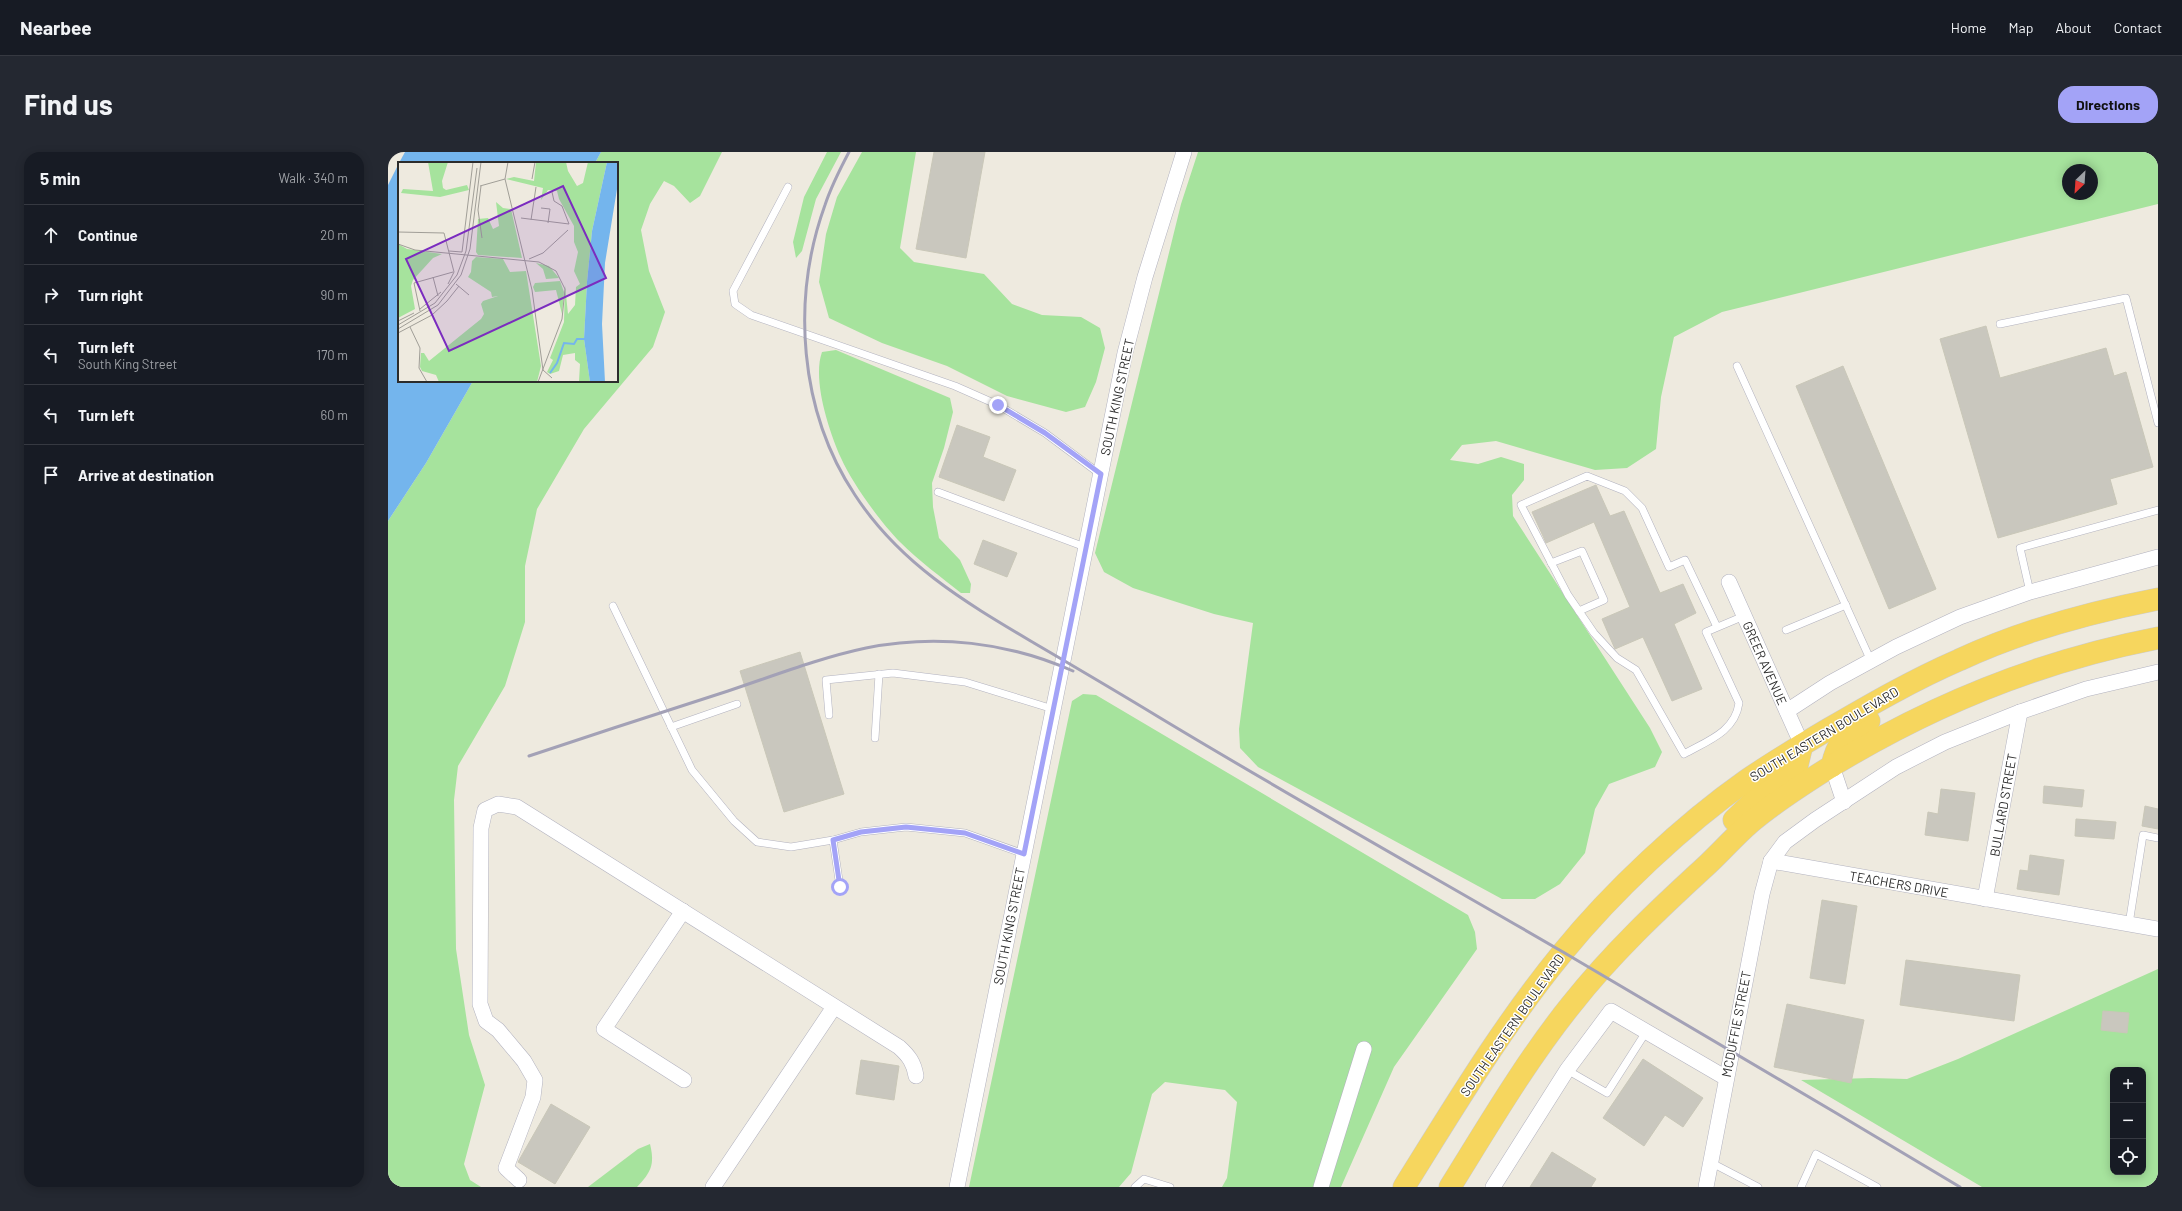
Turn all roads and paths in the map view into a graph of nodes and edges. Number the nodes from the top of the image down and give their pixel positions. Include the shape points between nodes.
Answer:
1 (1184, 152) edge
2 (788, 188) dead end
3 (2000, 324) dead end
4 (1737, 366) dead end
5 (2158, 423) edge
6 (1101, 474) junction
7 (938, 492) dead end
8 (2158, 510) edge
9 (1085, 547) junction
10 (2158, 557) edge
11 (1551, 563) junction
12 (1729, 582) dead end
13 (2030, 592) junction
14 (2158, 599) edge
15 (1846, 605) junction
16 (612, 606) dead end
17 (1579, 611) junction
18 (1744, 616) junction
19 (1717, 627) junction
20 (1786, 630) dead end
21 (2158, 638) edge
22 (1960, 659) junction
23 (1872, 661) junction
24 (2158, 672) edge
25 (880, 674) junction
26 (737, 704) dead end
27 (1053, 709) junction
28 (1787, 711) junction
29 (2020, 712) junction
30 (829, 715) dead end
31 (671, 726) junction
32 (875, 738) dead end
33 (1802, 745) junction
34 (1832, 766) junction
35 (1844, 802) junction
36 (2158, 838) edge
37 (833, 840) junction
38 (1024, 854) junction
39 (1771, 862) junction
40 (840, 887) dead end
41 (1985, 899) junction
42 (1667, 900) junction
43 (683, 911) junction
44 (2128, 924) junction
45 (2158, 929) edge
46 (834, 1007) junction
47 (1646, 1032) junction
48 (1364, 1049) dead end
49 (1567, 1070) junction
50 (916, 1076) dead end
51 (1726, 1078) junction
52 (684, 1080) dead end
53 (1710, 1162) junction
54 (519, 1180) dead end
55 (713, 1187) edge
56 (957, 1187) edge
57 (1135, 1187) edge
58 (1170, 1187) edge
59 (1321, 1187) edge
60 (1404, 1187) edge
61 (1450, 1187) edge
62 (1493, 1187) edge
63 (1706, 1187) edge
64 (1758, 1187) edge
65 (1801, 1187) edge
66 (1877, 1187) edge

1 - 6 street, SOUTH KING STREET via 1125,353
2 - 6 lane via 733,291 735,304 751,315 955,386 998,405 1045,433
3 - 5 lane via 2126,298
4 - 15 lane
6 - 9 street, SOUTH KING STREET
7 - 9 lane
8 - 13 lane via 2020,548
9 - 27 street, SOUTH KING STREET
10 - 13 street
11 - 17 lane
11 - 17 lane via 1582,551 1604,600
11 - 19 lane via 1521,505 1587,476 1625,491 1642,508 1669,567 1685,560
12 - 18 street, GREER AVENUE
13 - 23 street via 1960,617
14 - 22 highway, SOUTH EASTERN BOULEVARD via 2053,625
15 - 20 lane
15 - 23 lane
16 - 31 lane
17 - 19 lane via 1617,658 1636,670 1684,754 1728,728 1737,714 1739,703 1706,632
18 - 19 lane
18 - 28 street, GREER AVENUE
21 - 34 highway via 2092,654 2016,677 1912,721
22 - 33 highway, SOUTH EASTERN BOULEVARD via 1906,685
22 - 34 highway via 1843,739 1836,750
23 - 28 street via 1830,683
24 - 29 street via 2086,689
25 - 27 lane via 893,673 965,682
25 - 30 lane via 826,680
25 - 32 lane
26 - 31 lane
27 - 38 street, SOUTH KING STREET
28 - 33 street, GREER AVENUE
29 - 35 street via 1945,742 1896,767
29 - 41 street, BULLARD STREET
31 - 37 lane via 692,770 734,821 757,842 791,848
33 - 42 highway via 1797,766 1790,776 1758,797 1737,816
33 - 60 highway, SOUTH EASTERN BOULEVARD via 1722,799 1655,857 1601,909 1563,952 1522,1006
34 - 35 street
34 - 42 highway via 1751,822
35 - 39 street via 1785,842
36 - 44 lane via 2143,835
37 - 38 lane via 861,832 906,827 965,833
37 - 40 lane
38 - 56 street, SOUTH KING STREET
39 - 41 street, TEACHERS DRIVE
39 - 51 street, MCDUFFIE STREET via 1760,901
41 - 44 street, TEACHERS DRIVE
42 - 61 highway via 1623,944 1570,1006 1523,1073
43 - 46 street
43 - 52 street via 604,1029
43 - 54 street via 517,807 498,804 485,810 481,828 480,1004 486,1021 498,1030 524,1061 534,1080 534,1097 506,1168
44 - 45 street, TEACHERS DRIVE
46 - 50 street via 899,1047 910,1058
46 - 55 street
47 - 49 street via 1611,1012
47 - 49 lane via 1607,1093
47 - 51 street
48 - 59 street
49 - 62 street
51 - 53 street, MCDUFFIE STREET
53 - 63 street, MCDUFFIE STREET
53 - 64 lane
57 - 58 lane via 1144,1180
65 - 66 lane via 1816,1154

